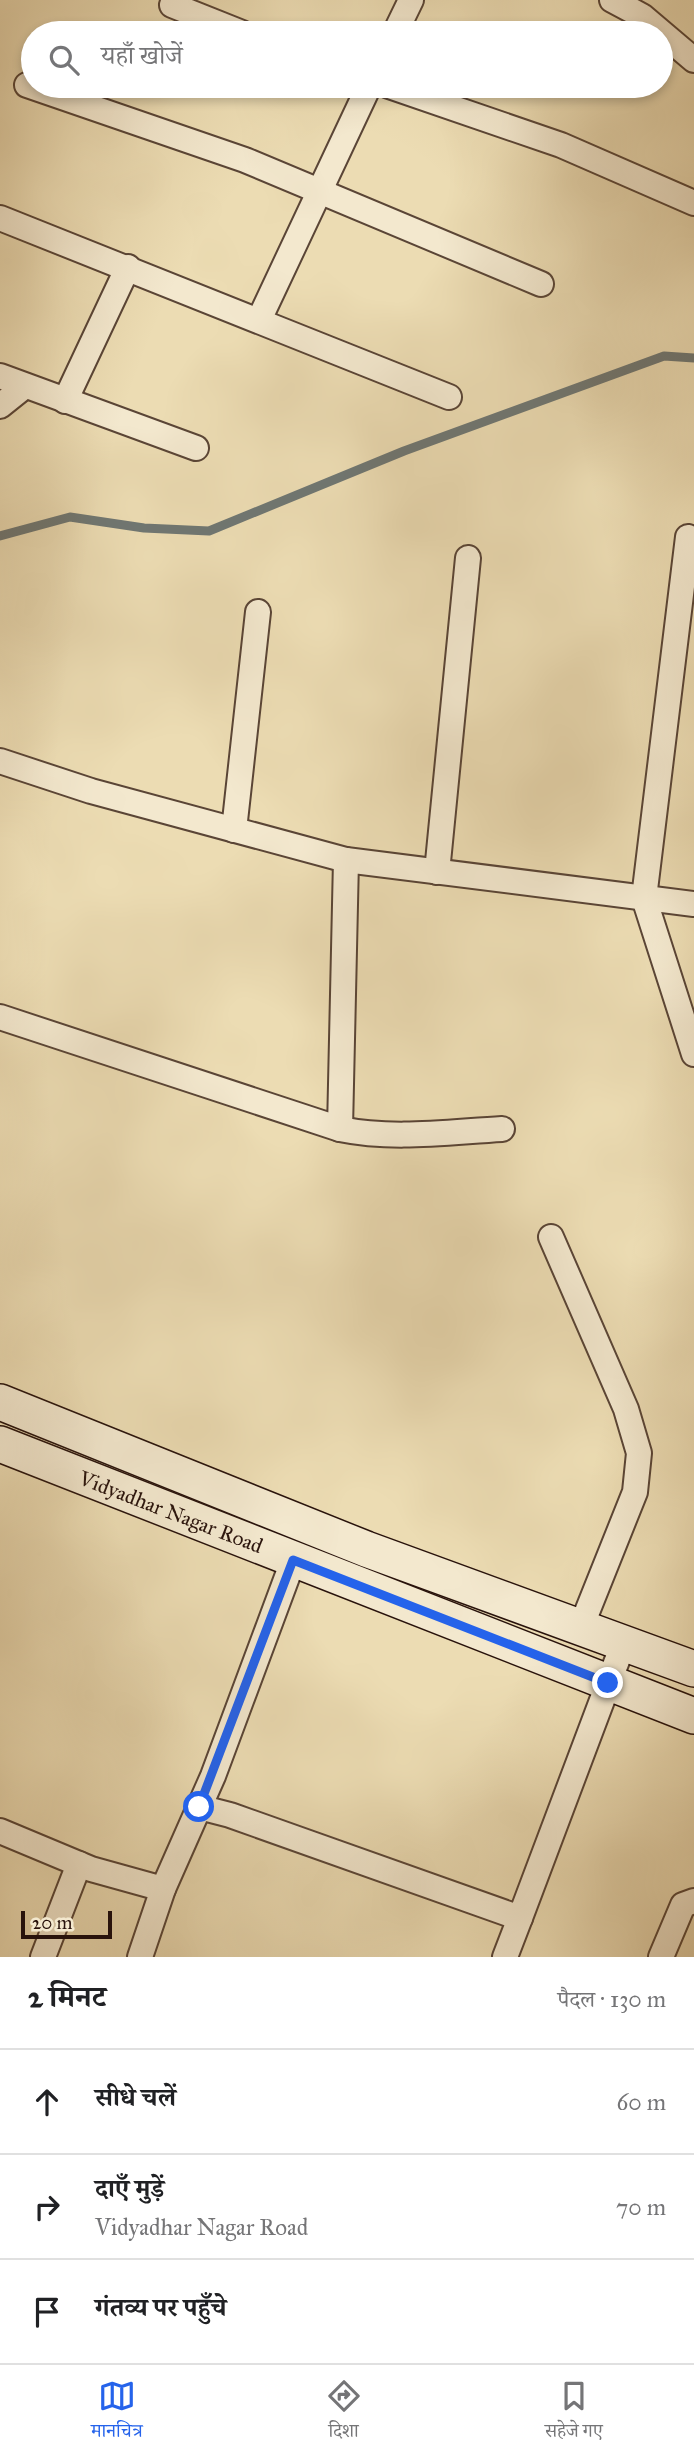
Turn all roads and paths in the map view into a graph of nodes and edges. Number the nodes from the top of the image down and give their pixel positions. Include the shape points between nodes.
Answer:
1 (411, 0) edge
2 (612, 0) edge
3 (172, 5) dead end
4 (213, 21) edge
5 (401, 21) edge
6 (648, 21) edge
7 (673, 42) edge
8 (694, 60) edge
9 (65, 98) edge
10 (363, 98) edge
11 (424, 98) edge
12 (319, 192) junction
13 (694, 203) edge
14 (0, 218) edge
15 (128, 267) junction
16 (541, 284) dead end
17 (259, 320) junction
18 (0, 376) edge
19 (25, 386) junction
20 (449, 397) dead end
21 (65, 401) junction
22 (0, 406) edge
23 (196, 448) dead end
24 (688, 537) dead end
25 (468, 558) dead end
26 (258, 612) dead end
27 (0, 761) edge
28 (234, 830) junction
29 (346, 860) junction
30 (438, 872) junction
31 (644, 898) junction
32 (694, 904) edge
33 (0, 1017) edge
34 (694, 1054) edge
35 (340, 1129) junction
36 (502, 1129) dead end
37 (551, 1237) dead end
38 (0, 1402) edge
39 (0, 1444) edge
40 (293, 1560) junction
41 (581, 1627) junction
42 (624, 1642) junction
43 (694, 1669) edge
44 (608, 1683) junction
45 (694, 1716) edge
46 (199, 1807) junction
47 (0, 1830) edge
48 (79, 1864) junction
49 (163, 1889) junction
50 (694, 1901) edge
51 (520, 1918) junction
52 (44, 1957) edge
53 (140, 1957) edge
54 (505, 1957) edge
55 (661, 1957) edge

1 - 5 street
2 - 6 street
3 - 4 street
7 - 8 street
9 - 12 street via 245,160
10 - 12 street
11 - 13 street via 561,145
12 - 16 street
12 - 17 street
14 - 15 street
15 - 17 street
15 - 21 street
17 - 20 street
18 - 19 street
19 - 21 street
19 - 22 street
21 - 23 street
24 - 31 street
25 - 30 street
26 - 28 street
27 - 28 street
28 - 29 street
29 - 30 street
29 - 35 street
30 - 31 street
31 - 32 street
31 - 34 street
33 - 35 street
35 - 36 street via 396,1135
37 - 41 street via 626,1409 639,1453 635,1492
38 - 41 main road, Vidyadhar Nagar Road via 366,1549
39 - 40 main road, Vidyadhar Nagar Road
40 - 44 main road, Vidyadhar Nagar Road
40 - 46 street
41 - 42 main road, Vidyadhar Nagar Road
42 - 43 main road, Vidyadhar Nagar Road
42 - 44 street
44 - 45 main road, Vidyadhar Nagar Road
44 - 51 street
46 - 49 street
46 - 51 street
47 - 48 street
48 - 49 street
48 - 52 street
49 - 53 street
50 - 55 street via 683,1905
51 - 54 street

